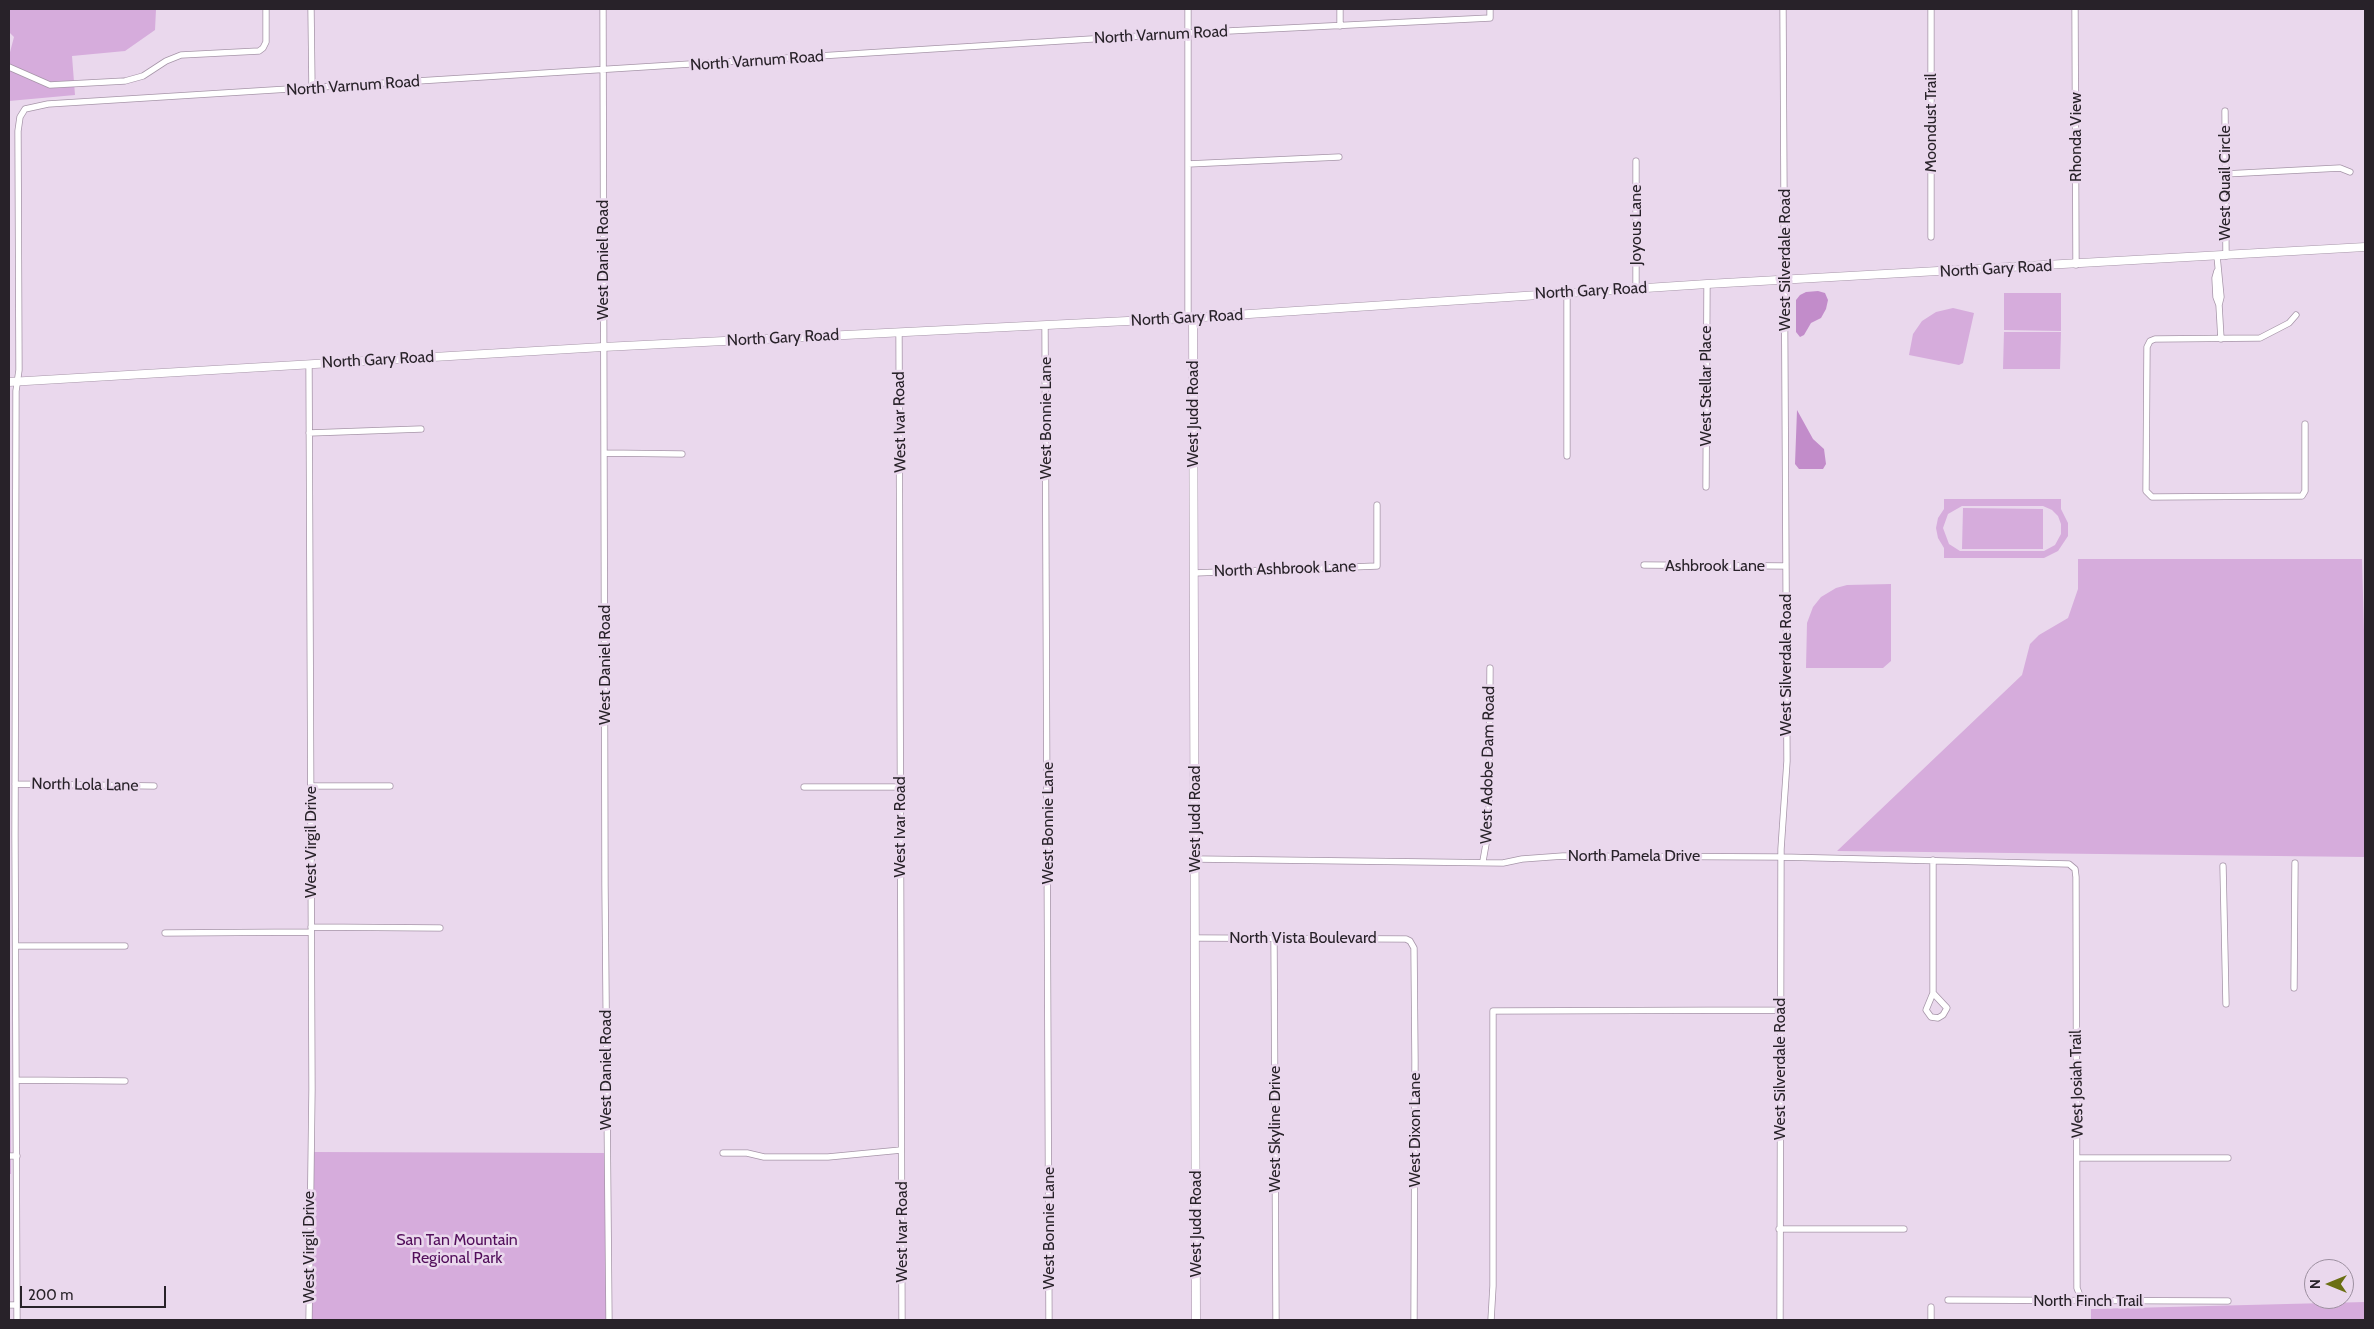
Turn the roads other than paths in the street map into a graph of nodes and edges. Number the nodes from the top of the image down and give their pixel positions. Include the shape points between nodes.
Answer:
1 (266, 9) edge
2 (311, 9) edge
3 (603, 9) edge
4 (1188, 9) edge
5 (1340, 9) edge
6 (1490, 9) edge
7 (1783, 9) edge
8 (1931, 9) edge
9 (2075, 9) edge
10 (1340, 26) junction
11 (1188, 34) junction
12 (9, 67) edge
13 (603, 70) junction
14 (312, 88) junction
15 (2225, 111) dead end
16 (1339, 157) dead end
17 (1636, 161) dead end
18 (1188, 164) junction
19 (2350, 172) dead end
20 (2225, 174) junction
21 (1930, 237) dead end
22 (2365, 247) edge
23 (2222, 256) junction
24 (2076, 265) junction
25 (1785, 280) junction
26 (1707, 284) junction
27 (1636, 288) junction
28 (1567, 293) junction
29 (2296, 315) dead end
30 (1191, 318) junction
31 (1045, 326) junction
32 (899, 333) junction
33 (2221, 339) junction
34 (603, 347) junction
35 (309, 364) junction
36 (17, 381) junction
37 (9, 382) edge
38 (2305, 424) dead end
39 (421, 429) dead end
40 (309, 434) junction
41 (604, 453) junction
42 (682, 454) dead end
43 (1567, 456) dead end
44 (1706, 487) dead end
45 (1377, 505) dead end
46 (1644, 565) dead end
47 (1786, 566) junction
48 (1194, 573) junction
49 (1490, 668) dead end
50 (16, 784) junction
51 (154, 786) dead end
52 (311, 786) junction
53 (390, 786) dead end
54 (804, 787) dead end
55 (900, 787) junction
56 (1781, 857) junction
57 (1195, 859) junction
58 (1933, 860) junction
59 (1483, 861) junction
60 (2295, 863) dead end
61 (2223, 866) dead end
62 (2073, 867) joint
63 (440, 928) dead end
64 (311, 930) junction
65 (165, 933) dead end
66 (1195, 938) junction
67 (1274, 938) junction
68 (1410, 941) joint
69 (16, 946) junction
70 (125, 946) dead end
71 (2294, 988) dead end
72 (1933, 993) dead end
73 (2226, 1004) dead end
74 (1780, 1010) junction
75 (16, 1080) junction
76 (125, 1081) dead end
77 (902, 1150) junction
78 (724, 1153) dead end
79 (9, 1156) edge
80 (17, 1156) junction
81 (2078, 1158) junction
82 (2228, 1158) dead end
83 (1779, 1229) junction
84 (1904, 1229) dead end
85 (1948, 1300) dead end
86 (2082, 1301) junction
87 (2228, 1301) dead end
88 (9, 1305) edge
89 (17, 1305) junction
90 (1931, 1307) dead end
91 (17, 1320) edge
92 (309, 1320) edge
93 (609, 1320) edge
94 (902, 1320) edge
95 (1049, 1320) edge
96 (1196, 1320) edge
97 (1276, 1320) edge
98 (1414, 1320) edge
99 (1491, 1320) edge
100 (1780, 1320) edge
101 (1931, 1320) edge

1 - 12 street via 266,42 259,51 180,55 143,76 125,82 50,85
2 - 14 street
3 - 13 street, West Daniel Road
4 - 11 street, West Judd Road
5 - 10 street
6 - 10 street, North Varnum Road via 1490,18
7 - 25 street, West Silverdale Road
8 - 21 street, Moondust Trail
9 - 24 street, Rhonda View
10 - 11 street, North Varnum Road
11 - 13 street, North Varnum Road
11 - 18 street, West Judd Road
13 - 14 street, North Varnum Road
13 - 34 street, West Daniel Road
14 - 36 street, North Varnum Road via 48,104 25,109 18,131
15 - 20 street, West Quail Circle
16 - 18 street
17 - 27 street, Joyous Lane
18 - 30 street, West Judd Road
19 - 20 street via 2340,168
20 - 23 street, West Quail Circle
22 - 23 street, North Gary Road
23 - 24 street, North Gary Road
23 - 33 street, West Quail Circle via 2218,269
24 - 25 street, North Gary Road
25 - 26 street, North Gary Road
25 - 47 street, West Silverdale Road
26 - 27 street, North Gary Road
26 - 44 street, West Stellar Place
27 - 28 street, North Gary Road
28 - 30 street, North Gary Road
28 - 43 street
29 - 33 street via 2290,322 2260,338
30 - 31 street, North Gary Road
30 - 48 street, West Judd Road
31 - 32 street, North Gary Road
31 - 95 street, West Bonnie Lane
32 - 34 street, North Gary Road
32 - 55 street, West Ivar Road
33 - 38 street via 2155,339 2147,347 2148,495 2302,496 2305,491
34 - 35 street, North Gary Road
34 - 41 street, West Daniel Road
35 - 36 street, North Gary Road
35 - 40 street, West Virgil Drive
36 - 37 street, North Gary Road
36 - 50 street
39 - 40 street
40 - 52 street, West Virgil Drive
41 - 42 street
41 - 93 street, West Daniel Road
45 - 48 street, North Ashbrook Lane via 1377,566
46 - 47 street, Ashbrook Lane
47 - 56 street, West Silverdale Road via 1787,761
48 - 57 street, West Judd Road
49 - 59 street, West Adobe Dam Road via 1489,827
50 - 51 street, North Lola Lane
50 - 69 street
52 - 53 street
52 - 64 street, West Virgil Drive
54 - 55 street
55 - 77 street, West Ivar Road
56 - 58 street, North Pamela Drive
56 - 59 street, North Pamela Drive via 1563,856 1504,863
56 - 74 street, West Silverdale Road
57 - 59 street, North Pamela Drive
57 - 66 street, West Judd Road
58 - 62 street, North Pamela Drive via 2060,862
58 - 72 street
60 - 71 street
61 - 73 street
62 - 81 street, West Josiah Trail via 2076,877
63 - 64 street
64 - 65 street
64 - 92 street, West Virgil Drive
66 - 67 street, North Vista Boulevard
66 - 96 street, West Judd Road
67 - 68 street, North Vista Boulevard
67 - 97 street, West Skyline Drive
68 - 98 street, West Dixon Lane via 1414,948
69 - 70 street
69 - 75 street
74 - 83 street, West Silverdale Road
74 - 99 street via 1493,1011
75 - 76 street
75 - 80 street
77 - 78 street via 828,1157
77 - 94 street, West Ivar Road
79 - 80 street
80 - 89 street
81 - 82 street
81 - 86 street, West Josiah Trail via 2078,1288
83 - 84 street
83 - 100 street, West Silverdale Road
85 - 86 street, North Finch Trail
86 - 87 street, North Finch Trail
88 - 89 street
89 - 91 street
90 - 101 street

